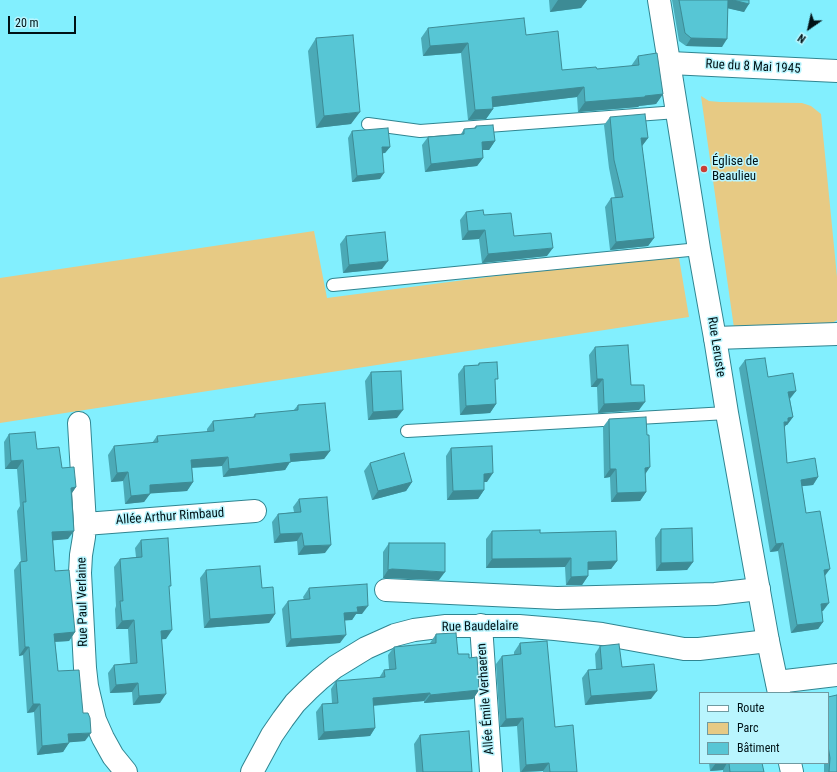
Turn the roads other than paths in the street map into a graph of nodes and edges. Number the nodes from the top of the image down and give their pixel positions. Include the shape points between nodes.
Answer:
1 (659, 0) edge
2 (670, 63) junction
3 (837, 70) edge
4 (677, 112) junction
5 (368, 124) dead end
6 (699, 250) junction
7 (333, 285) dead end
8 (837, 334) edge
9 (715, 338) junction
10 (727, 413) junction
11 (79, 423) dead end
12 (407, 431) dead end
13 (255, 511) dead end
14 (85, 524) junction
15 (759, 589) junction
16 (386, 590) dead end
17 (480, 626) junction
18 (768, 641) junction
19 (837, 675) edge
20 (778, 688) edge
21 (126, 772) edge
22 (252, 772) edge
23 (492, 772) edge

1 - 2 street, Rue Leruste
2 - 3 street, Rue du 8 Mai 1945
2 - 4 street, Rue Leruste
4 - 5 lane via 420,131
4 - 6 street, Rue Leruste
6 - 7 lane
6 - 9 street, Rue Leruste
8 - 9 street
9 - 10 street, Rue Leruste
10 - 12 lane
10 - 15 street, Rue Leruste
11 - 14 street, Rue Paul Verlaine
13 - 14 street, Allée Arthur Rimbaud
14 - 21 street, Rue Paul Verlaine via 80,573 87,686 95,720 103,738
15 - 16 street via 715,594 557,598
15 - 18 street, Rue Leruste
17 - 18 street, Rue Baudelaire via 580,631 684,649
17 - 22 street, Rue Baudelaire via 446,626 414,630 380,642 335,667 308,690 282,719
17 - 23 street, Allée Émile Verhaeren
18 - 20 street, Rue Leruste
19 - 20 street

